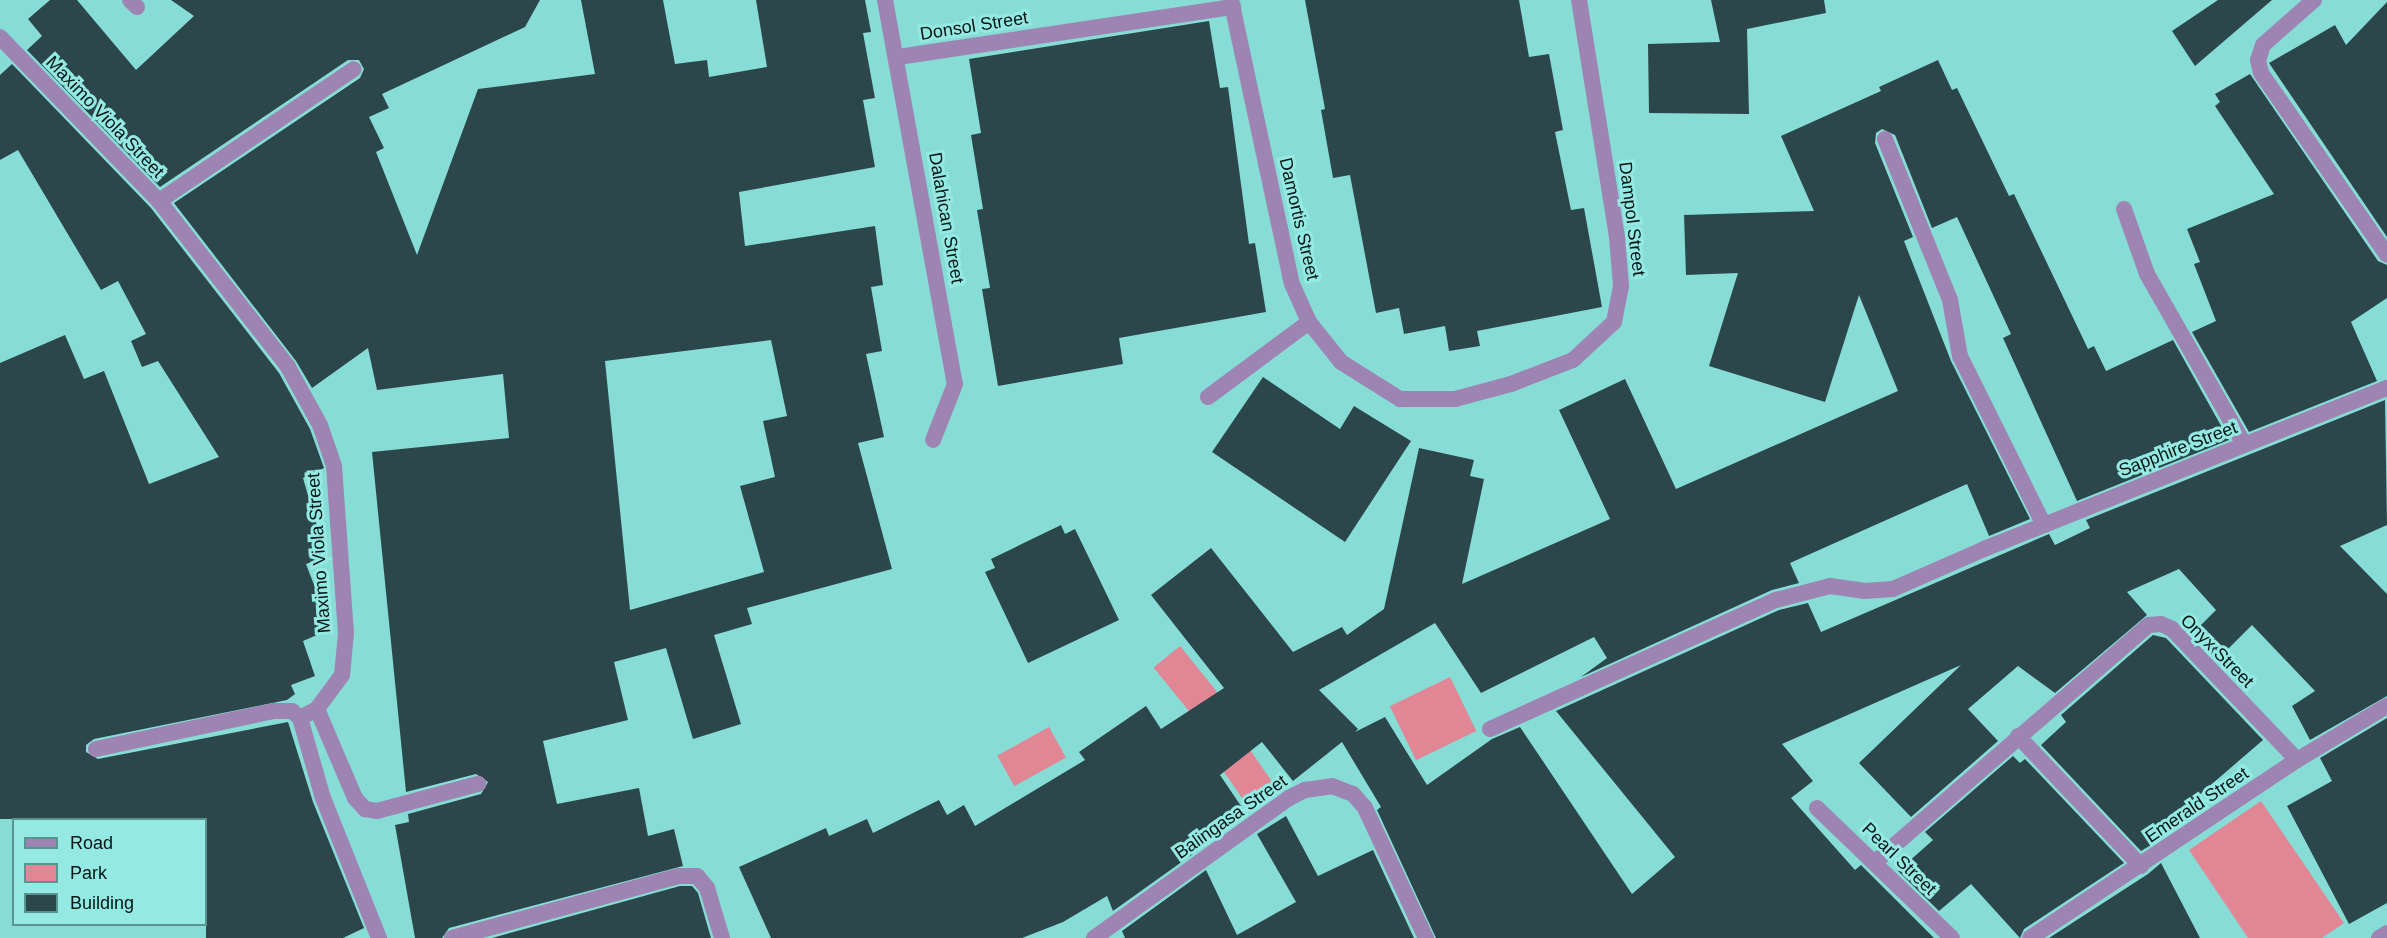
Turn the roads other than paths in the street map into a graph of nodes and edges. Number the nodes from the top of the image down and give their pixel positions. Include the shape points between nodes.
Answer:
1 (885, 0) edge
2 (1579, 0) edge
3 (2314, 0) edge
4 (1232, 3) edge
5 (3, 44) edge
6 (898, 57) junction
7 (354, 69) dead end
8 (1885, 139) dead end
9 (159, 201) junction
10 (2124, 209) dead end
11 (2387, 255) edge
12 (1309, 322) junction
13 (1511, 384) joint
14 (2387, 388) edge
15 (1209, 397) dead end
16 (933, 440) dead end
17 (2244, 444) junction
18 (2043, 523) junction
19 (2387, 706) edge
20 (317, 709) junction
21 (300, 718) junction
22 (1490, 729) dead end
23 (2018, 736) junction
24 (96, 749) dead end
25 (2297, 760) junction
26 (478, 784) dead end
27 (1817, 808) dead end
28 (1875, 862) junction
29 (2141, 866) junction
30 (2387, 933) edge
31 (379, 938) edge
32 (452, 938) edge
33 (722, 938) edge
34 (1094, 938) edge
35 (1426, 938) edge
36 (1953, 938) edge
37 (2030, 938) edge
38 (2379, 938) edge

1 - 6 street, Dalahican Street
2 - 13 street, Dampol Street via 1617,237 1621,286 1614,322 1573,360
3 - 11 street via 2263,45 2258,60 2261,73
4 - 6 street, Donsol Street
4 - 12 street, Damortis Street via 1292,284
5 - 9 street, Maximo Viola Street
6 - 16 street, Dalahican Street via 955,384
7 - 9 street
8 - 18 street via 1950,300 1960,356
9 - 20 street, Maximo Viola Street via 288,367 320,425 334,466 346,633 342,675
10 - 17 street via 2147,274
12 - 13 street, Damortis Street via 1341,362 1400,399 1455,399
12 - 15 street
14 - 17 street, Sapphire Street
17 - 18 street, Sapphire Street
18 - 22 street, Sapphire Street via 1893,589 1863,591 1830,586 1776,600
19 - 25 street, Emerald Street
20 - 21 street, Maximo Viola Street
20 - 26 street via 355,798 365,809 377,811
21 - 24 street via 292,711 273,711
21 - 31 street via 324,798
23 - 25 street, Onyx Street via 2149,625 2161,624 2172,629
23 - 28 street, Onyx Street
23 - 29 street
25 - 29 street, Emerald Street
27 - 28 street, Pearl Street
28 - 36 street, Pearl Street
29 - 37 street, Emerald Street
30 - 38 street
32 - 33 street via 679,876 697,876 707,888
34 - 35 street, Balingasa Street via 1289,798 1305,790 1332,786 1353,794 1365,808

